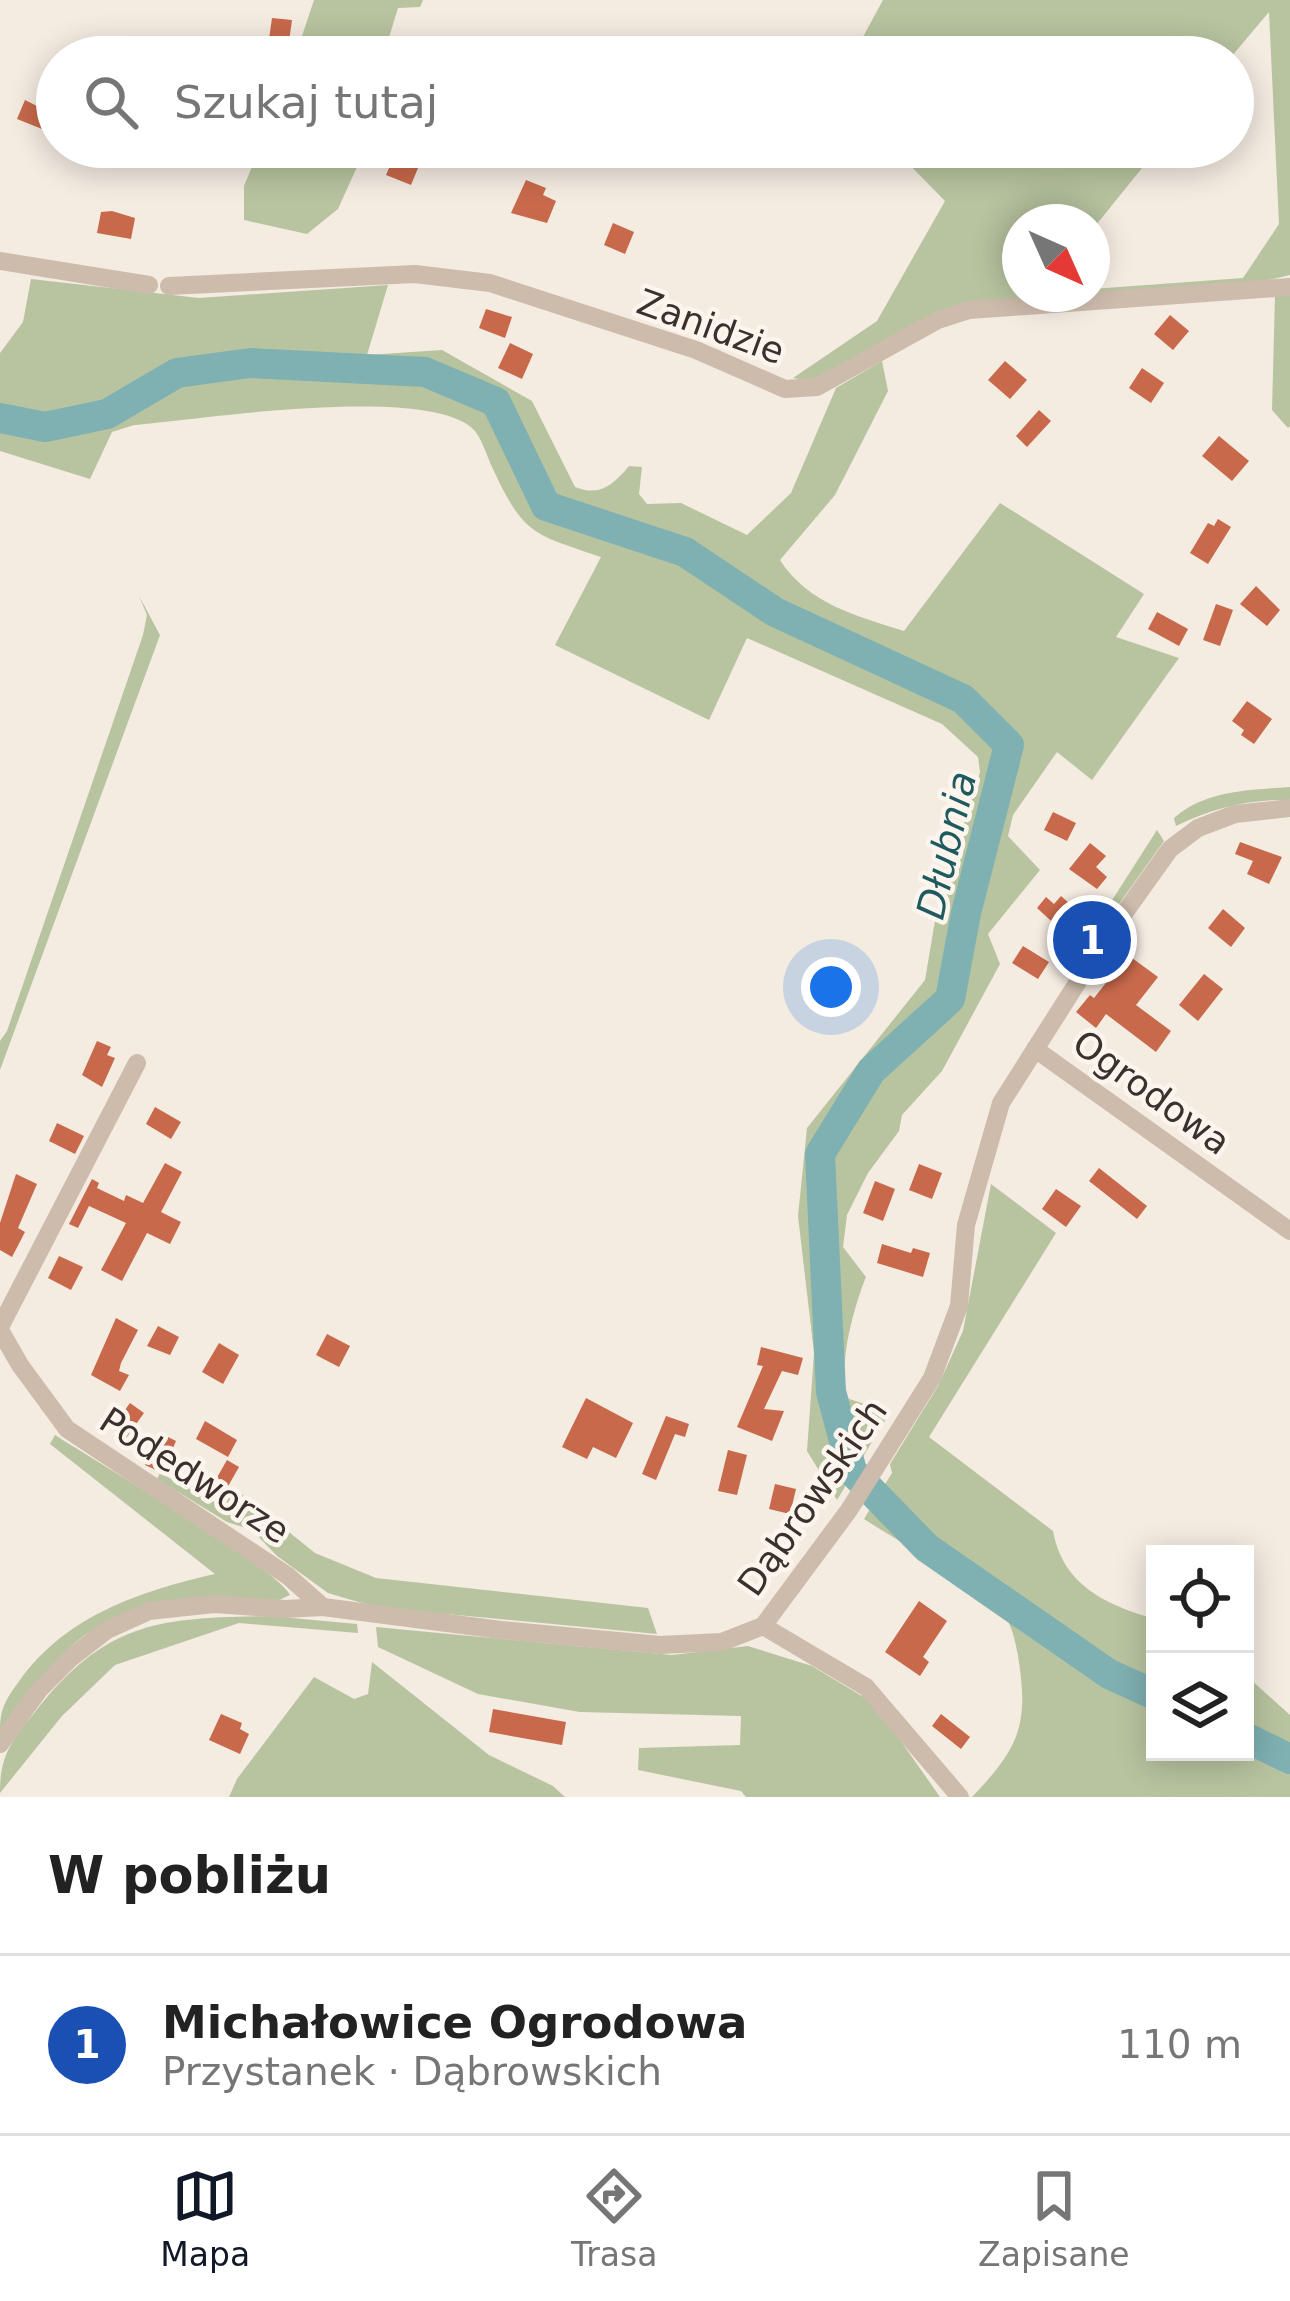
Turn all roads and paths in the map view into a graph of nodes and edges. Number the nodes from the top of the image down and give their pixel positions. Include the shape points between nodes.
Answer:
1 (0, 262) edge
2 (1290, 287) edge
3 (1290, 808) edge
4 (1035, 1049) junction
5 (137, 1063) dead end
6 (1290, 1231) edge
7 (0, 1328) edge
8 (323, 1607) junction
9 (763, 1626) junction
10 (0, 1744) edge
11 (960, 1797) edge

1 - 2 street, Zanidzie via 159,285 415,274 490,283 695,350 785,389 817,387 970,310
3 - 4 street, Dąbrowskich via 1234,814 1170,849
4 - 6 street, Ogrodowa
4 - 9 street, Dąbrowskich via 1001,1103 985,1150 959,1306 932,1378
5 - 7 street
7 - 8 street, Podedworze via 67,1430
8 - 9 street, Dąbrowskich via 660,1645 722,1642
8 - 10 street, Dąbrowskich via 149,1610 72,1657
9 - 11 street via 866,1687

